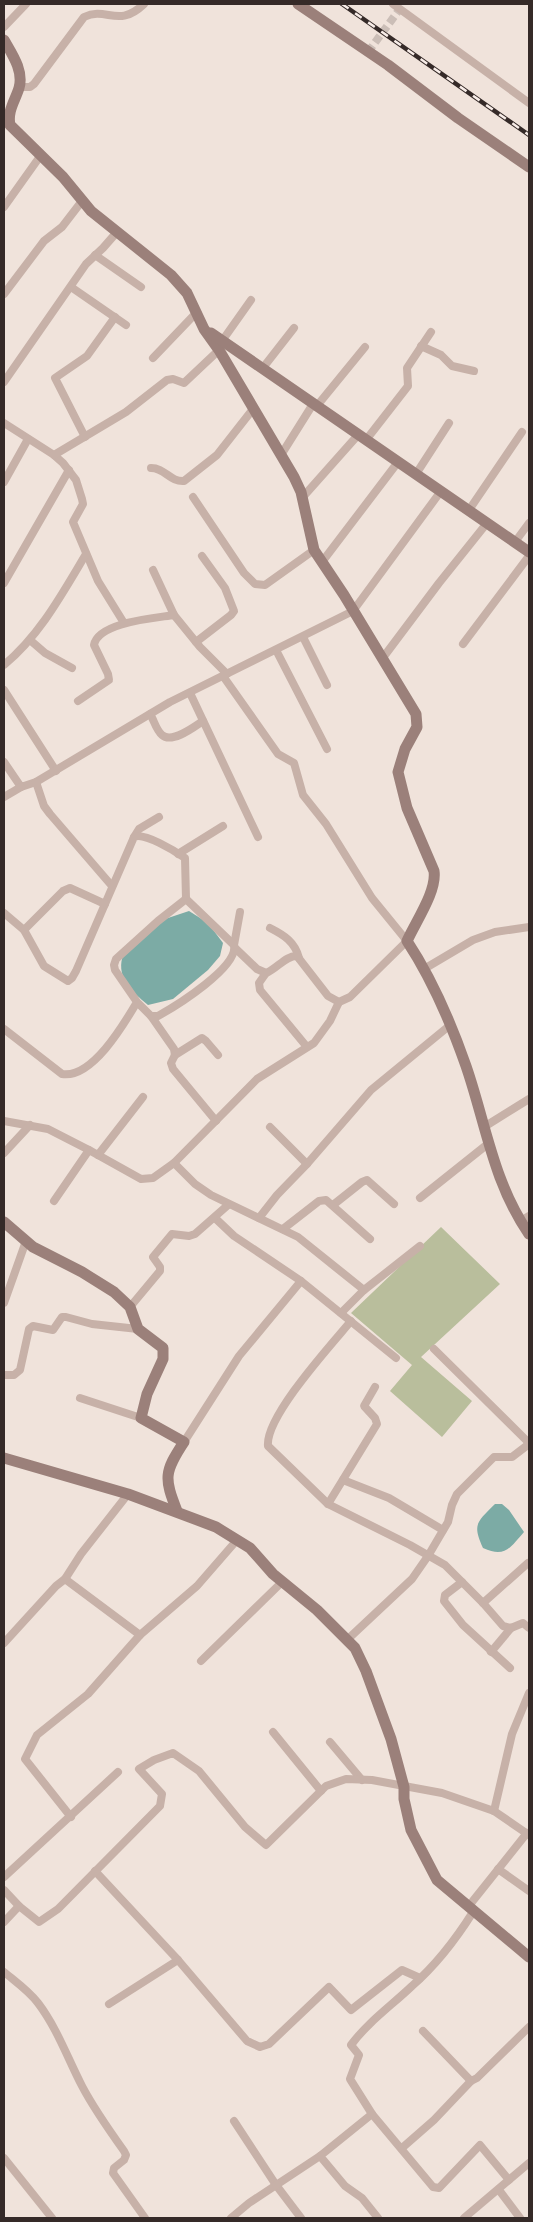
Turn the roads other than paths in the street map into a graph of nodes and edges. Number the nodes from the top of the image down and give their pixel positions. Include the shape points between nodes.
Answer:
1 (26, 4) edge
2 (144, 4) edge
3 (298, 4) edge
4 (393, 4) edge
5 (402, 7) edge
6 (4, 27) edge
7 (4, 40) edge
8 (19, 87) junction
9 (529, 102) edge
10 (5, 127) edge
11 (41, 155) junction
12 (529, 167) edge
13 (82, 201) junction
14 (4, 207) edge
15 (117, 232) junction
16 (95, 255) junction
17 (71, 287) junction
18 (140, 287) dead end
19 (4, 294) edge
20 (251, 300) dead end
21 (198, 312) junction
22 (115, 317) junction
23 (126, 325) dead end
24 (294, 328) dead end
25 (431, 332) dead end
26 (220, 346) junction
27 (421, 346) junction
28 (365, 347) dead end
29 (153, 358) dead end
30 (262, 369) junction
31 (474, 371) dead end
32 (4, 382) edge
33 (314, 405) junction
34 (253, 409) junction
35 (4, 423) edge
36 (449, 424) dead end
37 (522, 432) dead end
38 (85, 437) junction
39 (362, 437) junction
40 (28, 439) junction
41 (54, 455) junction
42 (281, 455) junction
43 (398, 462) junction
44 (151, 468) dead end
45 (69, 470) junction
46 (416, 474) junction
47 (4, 482) edge
48 (441, 491) junction
49 (192, 497) dead end
50 (302, 498) junction
51 (469, 510) junction
52 (487, 523) junction
53 (529, 523) edge
54 (515, 542) junction
55 (314, 550) junction
56 (529, 552) edge
57 (86, 554) junction
58 (202, 556) dead end
59 (529, 556) edge
60 (322, 562) junction
61 (153, 570) dead end
62 (4, 583) edge
63 (353, 611) junction
64 (174, 615) junction
65 (124, 623) junction
66 (303, 638) junction
67 (30, 640) junction
68 (196, 642) junction
69 (463, 644) dead end
70 (276, 650) junction
71 (382, 659) junction
72 (4, 665) edge
73 (72, 668) dead end
74 (225, 675) junction
75 (327, 685) dead end
76 (4, 690) edge
77 (190, 693) junction
78 (78, 701) dead end
79 (150, 714) junction
80 (203, 721) junction
81 (327, 749) dead end
82 (4, 762) edge
83 (56, 771) junction
84 (36, 782) junction
85 (20, 787) junction
86 (4, 797) edge
87 (159, 817) dead end
88 (223, 826) dead end
89 (134, 837) junction
90 (258, 837) dead end
91 (178, 854) junction
92 (112, 886) junction
93 (186, 899) junction
94 (104, 904) junction
95 (240, 912) dead end
96 (4, 913) edge
97 (529, 927) edge
98 (270, 928) dead end
99 (24, 930) junction
100 (407, 941) junction
101 (234, 946) junction
102 (299, 958) junction
103 (424, 969) junction
104 (266, 973) junction
105 (137, 1002) junction
106 (339, 1002) junction
107 (152, 1016) junction
108 (449, 1026) junction
109 (4, 1029) edge
110 (308, 1047) junction
111 (175, 1054) junction
112 (218, 1056) dead end
113 (143, 1097) dead end
114 (529, 1099) edge
115 (4, 1121) edge
116 (216, 1121) junction
117 (30, 1126) junction
118 (270, 1127) dead end
119 (484, 1127) junction
120 (489, 1143) junction
121 (89, 1150) junction
122 (4, 1153) edge
123 (98, 1155) junction
124 (174, 1164) junction
125 (308, 1164) junction
126 (420, 1198) dead end
127 (54, 1201) dead end
128 (394, 1204) dead end
129 (228, 1205) junction
130 (333, 1205) junction
131 (215, 1218) junction
132 (259, 1218) junction
133 (525, 1219) edge
134 (4, 1222) edge
135 (283, 1229) junction
136 (529, 1234) edge
137 (370, 1239) dead end
138 (26, 1241) junction
139 (420, 1246) dead end
140 (300, 1280) junction
141 (364, 1290) junction
142 (4, 1303) edge
143 (130, 1307) junction
144 (341, 1313) junction
145 (351, 1321) junction
146 (138, 1329) junction
147 (434, 1349) dead end
148 (396, 1358) dead end
149 (4, 1375) edge
150 (375, 1388) dead end
151 (80, 1398) dead end
152 (141, 1418) junction
153 (184, 1442) junction
154 (529, 1444) edge
155 (4, 1458) edge
156 (343, 1480) junction
157 (128, 1494) junction
158 (328, 1504) junction
159 (177, 1511) junction
160 (443, 1530) junction
161 (237, 1540) junction
162 (428, 1556) junction
163 (528, 1563) edge
164 (65, 1579) junction
165 (282, 1582) junction
166 (462, 1582) junction
167 (483, 1603) junction
168 (511, 1628) junction
169 (529, 1628) edge
170 (140, 1635) junction
171 (348, 1639) junction
172 (4, 1644) edge
173 (491, 1652) junction
174 (201, 1661) dead end
175 (510, 1668) dead end
176 (529, 1693) edge
177 (273, 1732) dead end
178 (330, 1742) dead end
179 (118, 1772) dead end
180 (362, 1780) junction
181 (404, 1787) junction
182 (321, 1791) junction
183 (494, 1811) junction
184 (71, 1817) junction
185 (528, 1834) edge
186 (498, 1870) junction
187 (95, 1872) junction
188 (4, 1877) edge
189 (4, 1890) edge
190 (529, 1891) edge
191 (19, 1906) junction
192 (471, 1909) junction
193 (4, 1922) edge
194 (529, 1957) edge
195 (178, 1960) junction
196 (4, 1972) edge
197 (420, 1978) junction
198 (110, 2004) dead end
199 (529, 2027) edge
200 (423, 2031) dead end
201 (472, 2081) junction
202 (372, 2114) junction
203 (234, 2121) dead end
204 (402, 2148) junction
205 (320, 2156) junction
206 (4, 2158) edge
207 (529, 2163) edge
208 (509, 2180) junction
209 (276, 2185) junction
210 (499, 2190) junction
211 (298, 2217) edge
212 (52, 2218) edge
213 (145, 2218) edge
214 (231, 2218) edge
215 (378, 2218) edge
216 (465, 2218) edge
217 (520, 2218) edge

1 - 6 street
2 - 8 street via 126,16 94,14 84,17 34,84
3 - 12 street
4 - 5 street
5 - 9 street
7 - 8 street via 18,66 21,76
8 - 10 street
10 - 11 street
11 - 13 street
11 - 14 street
13 - 15 street
13 - 19 street via 62,227 44,241
15 - 16 street
15 - 21 street via 179,282
16 - 17 street
16 - 18 street
17 - 22 street
17 - 32 street
20 - 26 street
21 - 26 street via 204,329
21 - 29 street
22 - 23 street
22 - 38 street via 87,356 55,378
24 - 30 street
25 - 27 street
26 - 30 street
26 - 34 street
26 - 38 street via 184,383 167,380 126,412
27 - 31 street via 444,357 452,366
27 - 39 street via 407,368 408,386
28 - 33 street
30 - 33 street
33 - 39 street
33 - 42 street
34 - 42 street
34 - 44 street via 217,456 184,481 174,480 162,470
35 - 40 street
36 - 46 street
37 - 51 street
38 - 41 street
39 - 43 street
39 - 50 street
40 - 41 street
40 - 47 street
41 - 45 street
42 - 50 street
43 - 46 street
43 - 60 street
45 - 57 street via 82,499 73,522
45 - 62 street
46 - 48 street
48 - 51 street
48 - 63 street
49 - 55 street via 255,584 265,585
50 - 55 street
51 - 52 street
52 - 54 street
52 - 71 street
53 - 54 street
54 - 56 street
55 - 60 street
57 - 65 street via 98,581
57 - 67 street
58 - 68 street via 225,588 234,611
59 - 69 street
60 - 63 street
61 - 64 street
63 - 66 street
63 - 71 street
64 - 65 street
64 - 68 street
65 - 78 street via 96,640 95,648 109,680
66 - 70 street
66 - 75 street
67 - 72 street
67 - 73 street
68 - 74 street
70 - 74 street
70 - 81 street
71 - 100 street via 416,714 417,727 398,772 407,808 435,880
74 - 77 street
74 - 100 street via 278,754 294,763 303,796 326,824 372,898
76 - 83 street
77 - 79 street
77 - 80 street
79 - 80 street via 160,733 168,738
79 - 83 street
80 - 90 street
82 - 85 street
83 - 84 street
84 - 85 street
84 - 92 street via 44,806
85 - 86 street
87 - 89 street via 139,829
88 - 91 street
89 - 91 street via 141,835
89 - 92 street
91 - 93 street via 186,861
92 - 94 street
93 - 101 street
93 - 105 street via 116,959 115,970
94 - 99 street via 70,888 63,891
94 - 99 street via 70,980 44,966
95 - 101 street
96 - 99 street
97 - 103 street via 495,932 473,940
98 - 102 street via 284,934
100 - 103 street
100 - 106 street via 350,997
101 - 104 street
101 - 107 street via 234,954 224,967 201,988 158,1016
102 - 104 street via 289,957
102 - 106 street via 328,996
103 - 108 street
104 - 110 street via 259,983 260,990
105 - 107 street
105 - 109 street via 107,1047 73,1074 62,1074 54,1069
106 - 110 street via 321,1035
107 - 111 street
108 - 119 street via 466,1066
108 - 125 street via 371,1090
110 - 116 street via 257,1080
111 - 112 street via 202,1038
111 - 116 street via 171,1063 173,1069
113 - 123 street
114 - 119 street
115 - 117 street
116 - 124 street
117 - 121 street via 48,1130
117 - 122 street
118 - 125 street
119 - 120 street
120 - 126 street
120 - 133 street via 500,1180
121 - 123 street
121 - 127 street
123 - 124 street via 141,1180 153,1178
124 - 129 street via 195,1184
125 - 132 street via 277,1194
128 - 130 street via 367,1180
129 - 131 street
129 - 132 street
130 - 135 street via 326,1200 319,1202
130 - 137 street
131 - 140 street via 245,1244
131 - 143 street via 195,1234 172,1234 168,1238 153,1257 160,1271
132 - 135 street
133 - 136 street
134 - 138 street
135 - 141 street via 317,1251
138 - 142 street
138 - 143 street via 114,1292
139 - 141 street
140 - 144 street
140 - 153 street via 239,1356
141 - 144 street
143 - 146 street
144 - 145 street
145 - 148 street
145 - 158 street via 291,1394 267,1440 273,1453
146 - 149 street via 92,1324 66,1316 53,1330 33,1326 29,1329 20,1370 14,1375
146 - 152 street via 163,1348 163,1359
147 - 154 street
150 - 156 street via 364,1406 377,1424
151 - 152 street
152 - 153 street
153 - 159 street via 167,1475
154 - 160 street via 512,1457 489,1460 457,1494
155 - 157 street
156 - 158 street
156 - 160 street via 389,1498
157 - 159 street
157 - 164 street
158 - 162 street
159 - 161 street via 216,1527
160 - 162 street
161 - 165 street via 250,1548
161 - 170 street via 197,1586
162 - 166 street via 445,1565
162 - 171 street via 399,1593
163 - 167 street
164 - 170 street
164 - 172 street
165 - 171 street
165 - 174 street
166 - 167 street
166 - 173 street via 445,1595 444,1601
167 - 168 street via 502,1626
168 - 169 street via 523,1623
168 - 173 street
170 - 184 street via 88,1694 37,1736 25,1758
171 - 181 street via 366,1670
173 - 175 street
176 - 183 street via 512,1734
177 - 182 street
178 - 180 street
179 - 184 street
180 - 181 street
180 - 182 street via 346,1779
181 - 183 street via 424,1788
181 - 192 street via 411,1830 437,1880
182 - 187 street via 266,1845 245,1827 199,1771 173,1753 164,1756 139,1769 162,1794 160,1806
183 - 185 street
184 - 188 street
185 - 186 street
186 - 190 street
186 - 192 street
187 - 191 street via 58,1909 39,1922
187 - 195 street
189 - 191 street
191 - 193 street
192 - 194 street
192 - 197 street via 456,1940
195 - 197 street via 247,2041 260,2047 269,2044 329,1987 351,2010 402,1970
195 - 198 street
196 - 213 street via 39,2004 82,2086 124,2150 124,2160 113,2173
197 - 202 street via 364,2028 351,2045 359,2055 350,2079
199 - 201 street
200 - 201 street
201 - 204 street
202 - 204 street
202 - 205 street
203 - 209 street
204 - 208 street via 433,2187 438,2188 480,2145
205 - 209 street
205 - 215 street
206 - 212 street
207 - 208 street
208 - 210 street
209 - 211 street
209 - 214 street
210 - 216 street
210 - 217 street

